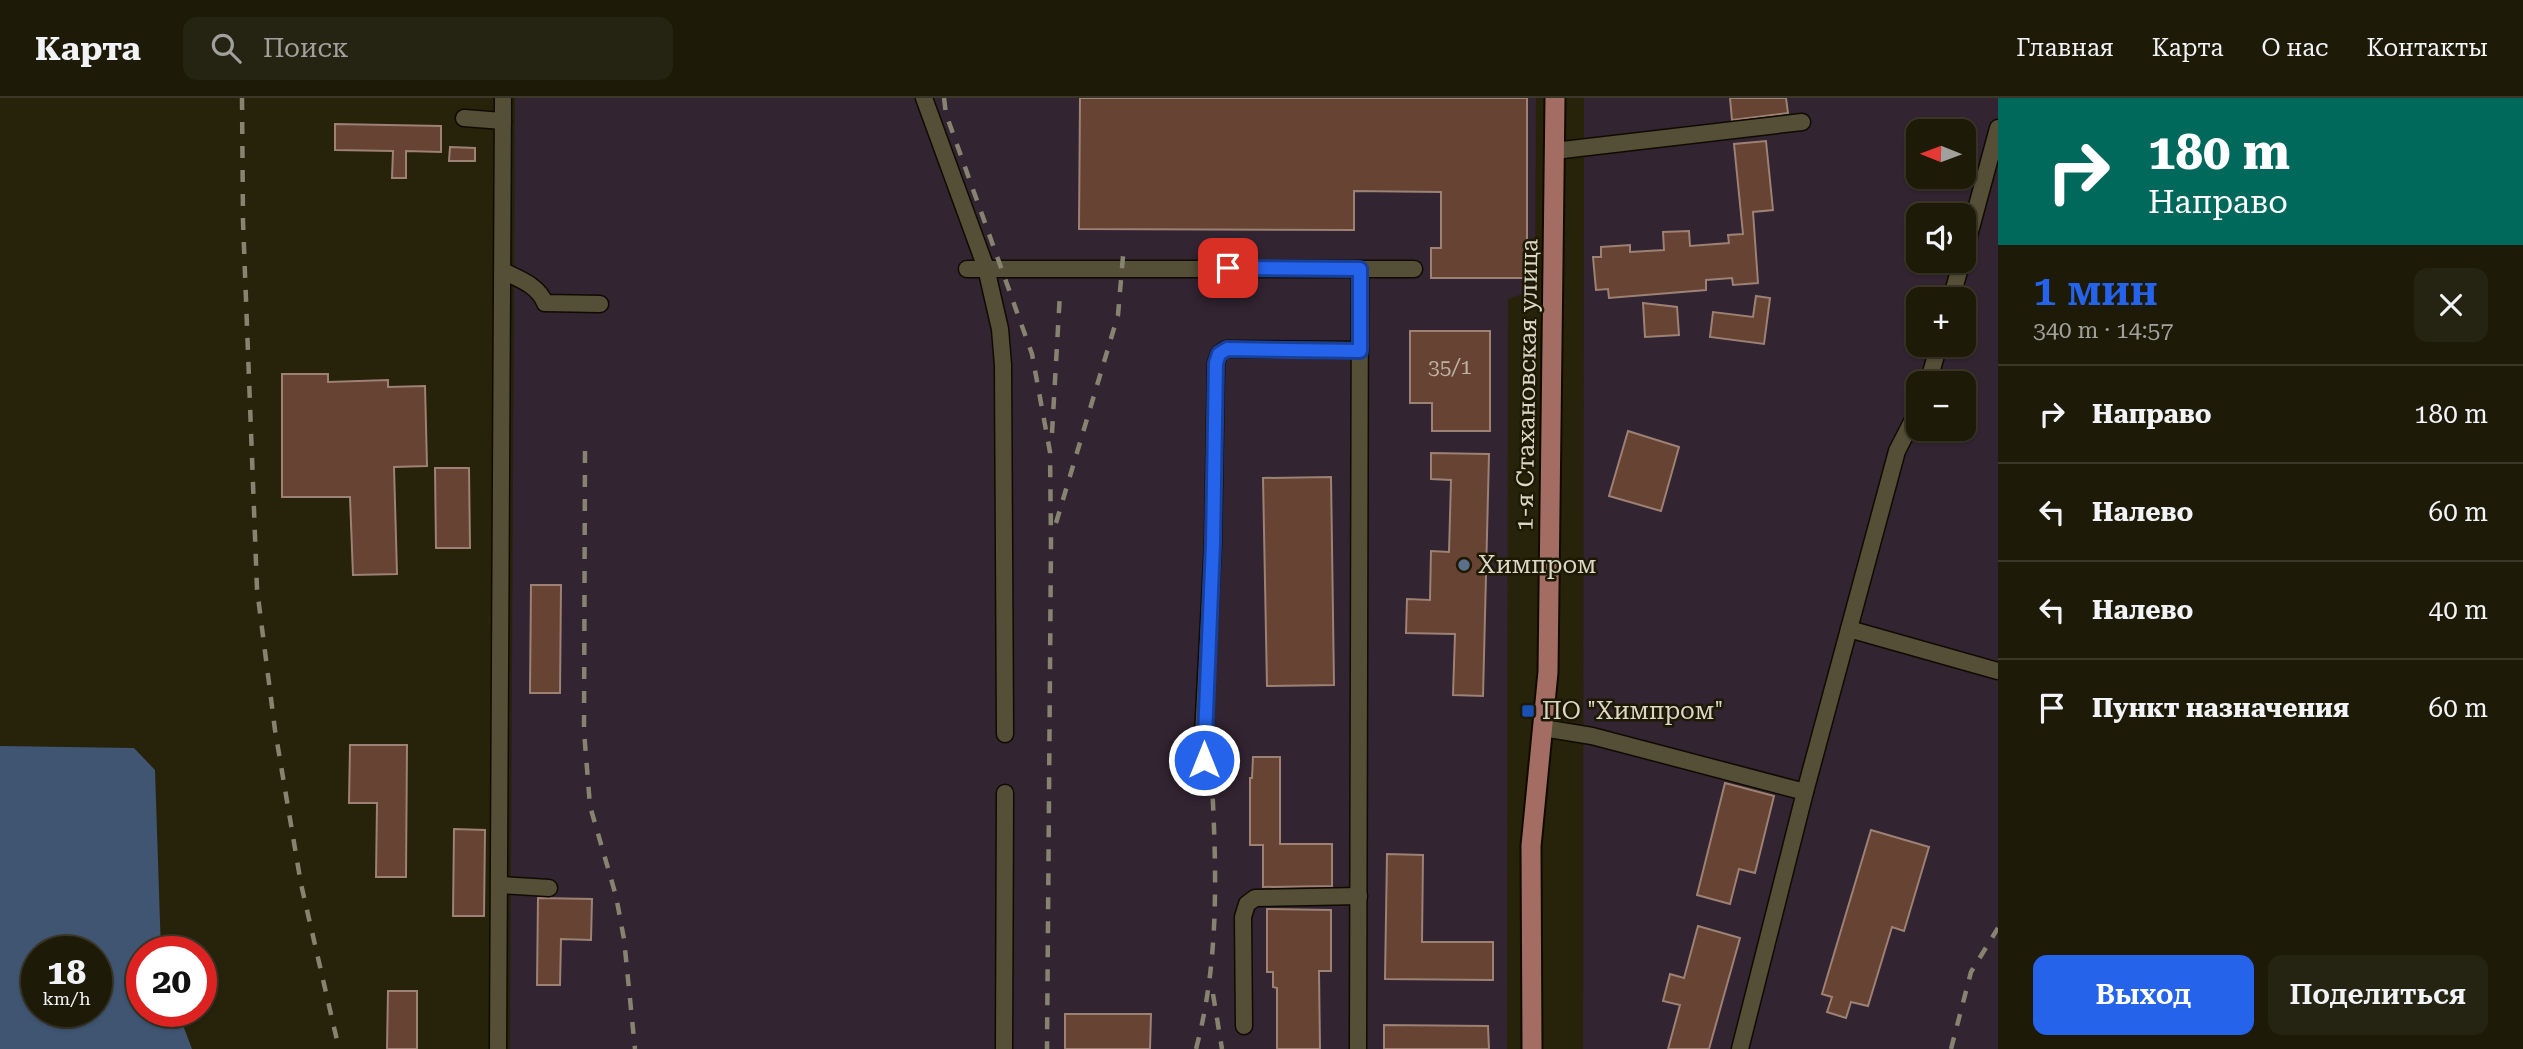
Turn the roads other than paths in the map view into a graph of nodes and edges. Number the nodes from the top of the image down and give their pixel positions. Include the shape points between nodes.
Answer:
1 (503, 98) edge
2 (924, 98) edge
3 (1555, 98) edge
4 (464, 118) dead end
5 (503, 121) junction
6 (1802, 122) dead end
7 (1998, 128) edge
8 (1553, 151) junction
9 (1976, 210) edge
10 (986, 268) junction
11 (967, 269) dead end
12 (1360, 269) junction
13 (1414, 269) dead end
14 (503, 271) junction
15 (600, 304) dead end
16 (1360, 351) junction
17 (1906, 433) edge
18 (1849, 629) junction
19 (1998, 671) edge
20 (1543, 727) junction
21 (1005, 734) dead end
22 (1204, 785) dead end
23 (1805, 792) junction
24 (1005, 793) dead end
25 (500, 886) junction
26 (549, 888) dead end
27 (1359, 896) junction
28 (1244, 1026) dead end
29 (498, 1049) edge
30 (1004, 1049) edge
31 (1358, 1049) edge
32 (1532, 1049) edge
33 (1740, 1049) edge

1 - 5 lane
2 - 10 lane
3 - 8 main road, 1-я Стахановская улица
4 - 5 lane
5 - 14 lane
6 - 8 lane
7 - 9 lane
8 - 20 main road, 1-я Стахановская улица via 1548,659
10 - 11 lane
10 - 12 lane
10 - 21 lane via 1003,365
12 - 13 lane
12 - 16 lane
14 - 15 lane via 529,284 542,294 545,303
14 - 25 lane
16 - 22 lane via 1227,349 1219,354
16 - 27 lane
17 - 18 lane via 1897,451
18 - 19 lane
18 - 23 lane
20 - 23 lane
20 - 32 main road, 1-я Стахановская улица via 1531,846
23 - 33 lane
24 - 30 lane
25 - 26 lane
25 - 29 lane
27 - 28 lane via 1255,898 1247,904 1243,917
27 - 31 lane

